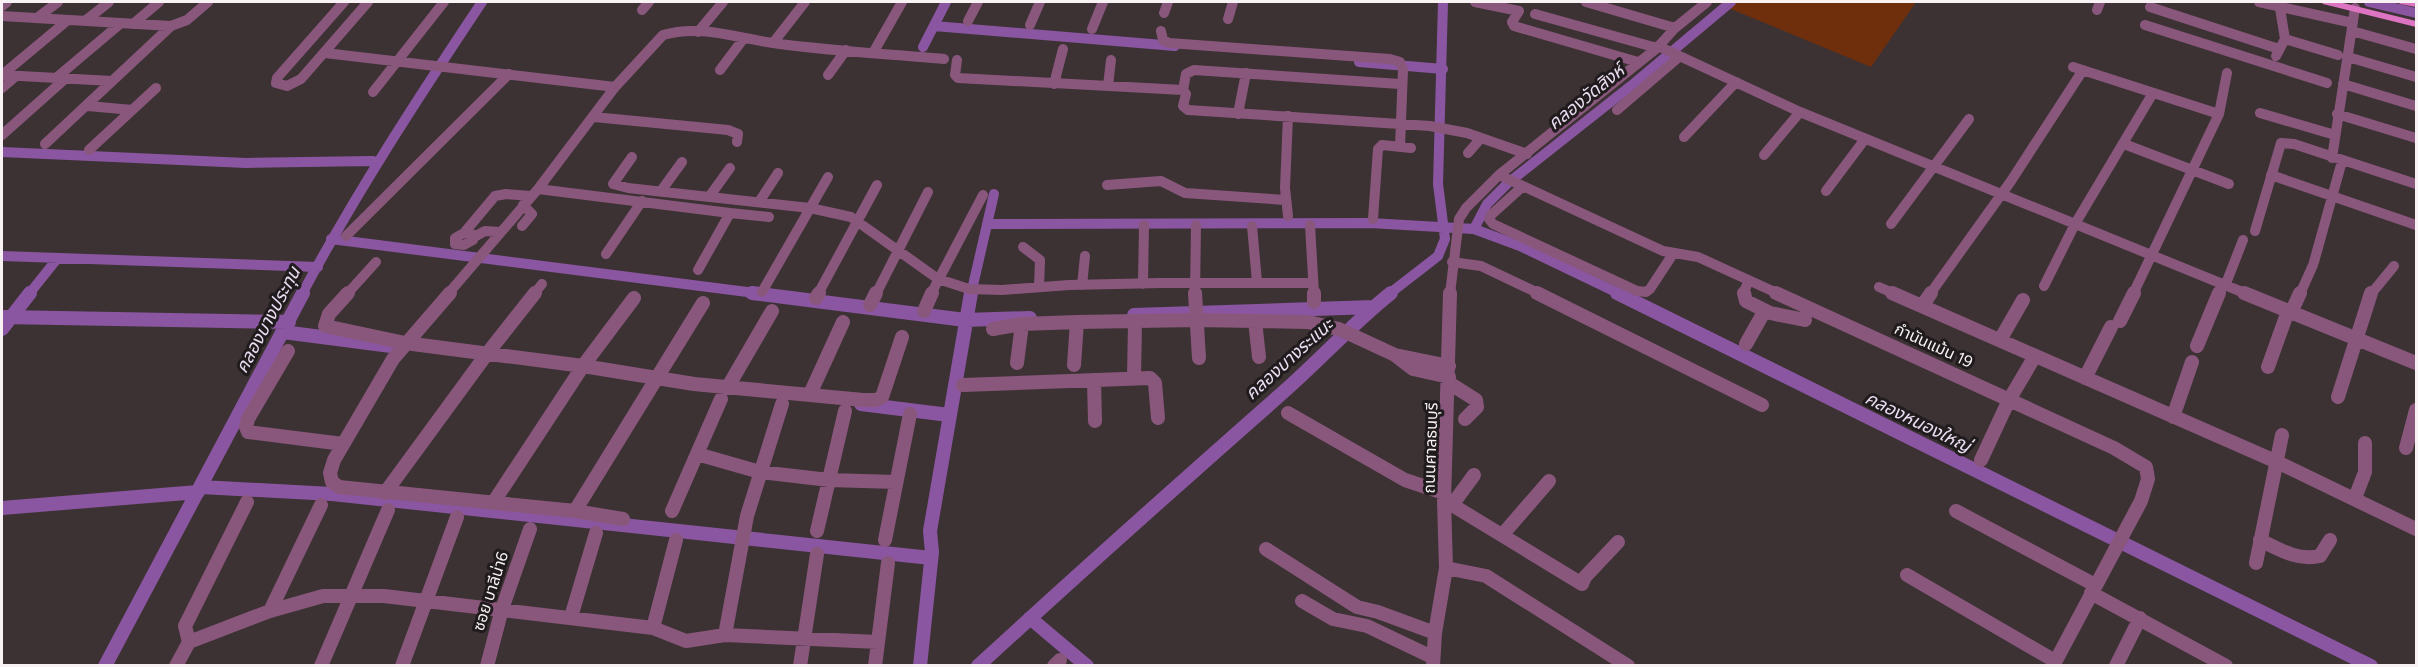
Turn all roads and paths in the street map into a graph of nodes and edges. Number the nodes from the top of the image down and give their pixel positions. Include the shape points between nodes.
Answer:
1 (7, 2) edge
2 (58, 2) edge
3 (109, 2) edge
4 (159, 2) edge
5 (208, 2) edge
6 (344, 2) edge
7 (368, 2) edge
8 (444, 2) edge
9 (649, 2) edge
10 (723, 2) edge
11 (805, 2) edge
12 (902, 2) edge
13 (978, 2) edge
14 (1040, 2) edge
15 (1103, 2) edge
16 (1168, 2) edge
17 (1233, 2) edge
18 (1475, 2) edge
19 (1586, 2) edge
20 (1707, 2) edge
21 (2259, 2) edge
22 (2327, 2) edge
23 (2404, 2) edge
24 (2279, 4) edge
25 (2416, 4) edge
26 (2, 6) edge
27 (2150, 8) dead end
28 (2355, 9) junction
29 (642, 10) dead end
30 (1164, 14) dead end
31 (1535, 14) dead end
32 (2, 16) edge
33 (37, 18) junction
34 (1228, 19) dead end
35 (68, 21) junction
36 (85, 21) junction
37 (968, 21) dead end
38 (120, 24) junction
39 (133, 24) junction
40 (2416, 24) edge
41 (1030, 25) dead end
42 (2145, 25) dead end
43 (171, 26) junction
44 (2352, 27) junction
45 (1675, 28) junction
46 (1092, 29) dead end
47 (1161, 31) dead end
48 (698, 32) junction
49 (744, 38) junction
50 (2285, 39) junction
51 (773, 43) junction
52 (1063, 49) dead end
53 (2279, 49) junction
54 (2416, 49) edge
55 (846, 50) junction
56 (1667, 51) junction
57 (325, 53) junction
58 (873, 53) junction
59 (2343, 56) junction
60 (945, 59) dead end
61 (397, 60) junction
62 (957, 60) dead end
63 (1111, 60) dead end
64 (1638, 62) junction
65 (2273, 65) junction
66 (720, 70) dead end
67 (1246, 73) junction
68 (2227, 73) dead end
69 (508, 74) junction
70 (2, 75) edge
71 (828, 75) dead end
72 (16, 76) junction
73 (2416, 76) edge
74 (61, 78) junction
75 (112, 81) junction
76 (1736, 82) junction
77 (2327, 83) dead end
78 (1054, 84) junction
79 (1400, 84) junction
80 (2343, 84) junction
81 (615, 87) junction
82 (1108, 87) junction
83 (2, 88) edge
84 (156, 88) dead end
85 (1183, 90) junction
86 (373, 92) dead end
87 (2153, 93) junction
88 (88, 106) junction
89 (2416, 106) edge
90 (132, 110) junction
91 (1617, 110) dead end
92 (1800, 112) junction
93 (2260, 113) dead end
94 (1239, 114) junction
95 (2218, 114) junction
96 (2337, 114) junction
97 (1288, 116) junction
98 (594, 117) junction
99 (1969, 119) dead end
100 (1401, 123) junction
101 (2, 135) edge
102 (2335, 135) junction
103 (1684, 137) dead end
104 (1481, 138) junction
105 (2416, 138) edge
106 (1864, 139) junction
107 (737, 142) dead end
108 (45, 144) dead end
109 (2124, 144) junction
110 (88, 150) dead end
111 (1468, 153) dead end
112 (1527, 154) junction
113 (1764, 155) dead end
114 (632, 157) dead end
115 (2337, 159) junction
116 (682, 162) dead end
117 (1933, 166) junction
118 (730, 168) dead end
119 (2192, 170) junction
120 (778, 173) dead end
121 (2271, 175) junction
122 (828, 177) dead end
123 (1512, 182) junction
124 (2229, 184) dead end
125 (2416, 184) edge
126 (877, 185) dead end
127 (1107, 185) dead end
128 (661, 191) junction
129 (1826, 191) dead end
130 (534, 192) junction
131 (928, 192) dead end
132 (2002, 194) junction
133 (983, 195) dead end
134 (2332, 196) junction
135 (709, 197) junction
136 (1286, 200) junction
137 (642, 201) junction
138 (759, 202) junction
139 (523, 206) junction
140 (810, 208) junction
141 (730, 213) junction
142 (1288, 216) dead end
143 (769, 217) dead end
144 (1373, 219) dead end
145 (858, 220) junction
146 (1891, 224) dead end
147 (2075, 224) junction
148 (1144, 225) dead end
149 (1196, 225) dead end
150 (1310, 225) dead end
151 (2416, 225) edge
152 (522, 226) dead end
153 (1252, 226) dead end
154 (2255, 231) dead end
155 (500, 232) junction
156 (346, 236) dead end
157 (2243, 240) dead end
158 (1023, 247) dead end
159 (896, 250) junction
160 (606, 254) dead end
161 (1677, 254) junction
162 (1085, 256) dead end
163 (2152, 256) junction
164 (376, 262) dead end
165 (1452, 262) junction
166 (2394, 266) dead end
167 (698, 270) dead end
168 (1669, 274) dead end
169 (938, 279) junction
170 (1749, 280) junction
171 (1257, 282) junction
172 (1313, 283) junction
173 (542, 284) dead end
174 (1143, 284) junction
175 (1194, 284) junction
176 (1082, 285) junction
177 (2223, 285) junction
178 (2044, 286) dead end
179 (1038, 287) junction
180 (1879, 287) dead end
181 (762, 291) dead end
182 (634, 298) dead end
183 (816, 298) dead end
184 (2023, 300) dead end
185 (1314, 302) dead end
186 (703, 303) dead end
187 (870, 304) dead end
188 (1922, 306) junction
189 (772, 311) dead end
190 (924, 311) dead end
191 (1764, 312) junction
192 (2289, 312) junction
193 (1196, 313) junction
194 (1805, 320) dead end
195 (1255, 321) junction
196 (843, 322) dead end
197 (1077, 322) junction
198 (1135, 322) junction
199 (1022, 324) junction
200 (993, 329) dead end
201 (902, 337) dead end
202 (2356, 339) junction
203 (2000, 340) junction
204 (405, 343) junction
205 (1746, 344) dead end
206 (2198, 346) dead end
207 (288, 351) dead end
208 (486, 355) junction
209 (2035, 356) junction
210 (1259, 357) dead end
211 (1199, 358) dead end
212 (2192, 362) dead end
213 (1017, 363) dead end
214 (2416, 363) edge
215 (1074, 365) dead end
216 (583, 366) junction
217 (2268, 367) dead end
218 (657, 376) junction
219 (1449, 376) junction
220 (1134, 378) junction
221 (2085, 378) junction
222 (1094, 380) junction
223 (729, 385) junction
224 (963, 385) dead end
225 (810, 394) junction
226 (2338, 397) dead end
227 (721, 399) dead end
228 (2009, 400) junction
229 (782, 404) dead end
230 (1762, 405) dead end
231 (2416, 410) edge
232 (845, 411) dead end
233 (1288, 413) dead end
234 (910, 414) dead end
235 (2172, 417) junction
236 (1158, 418) dead end
237 (1466, 419) dead end
238 (1095, 421) dead end
239 (2282, 435) dead end
240 (2366, 443) dead end
241 (343, 444) junction
242 (2406, 448) dead end
243 (697, 454) junction
244 (1981, 460) dead end
245 (2275, 461) junction
246 (760, 472) junction
247 (1474, 475) dead end
248 (828, 480) junction
249 (1549, 481) dead end
250 (896, 482) junction
251 (385, 493) junction
252 (2355, 498) junction
253 (1447, 500) junction
254 (247, 502) dead end
255 (493, 503) junction
256 (321, 505) dead end
257 (388, 510) dead end
258 (575, 511) junction
259 (672, 511) dead end
260 (1956, 511) dead end
261 (457, 517) dead end
262 (623, 519) dead end
263 (530, 529) dead end
264 (2416, 529) edge
265 (817, 531) dead end
266 (596, 533) dead end
267 (1503, 534) junction
268 (676, 540) dead end
269 (885, 540) dead end
270 (2260, 540) junction
271 (2330, 540) dead end
272 (1618, 542) dead end
273 (1266, 549) dead end
274 (817, 554) dead end
275 (888, 563) dead end
276 (2256, 563) dead end
277 (1446, 568) junction
278 (1907, 574) dead end
279 (2093, 589) junction
280 (351, 594) junction
281 (424, 601) junction
282 (1302, 601) dead end
283 (502, 609) junction
284 (270, 611) junction
285 (571, 617) junction
286 (2140, 618) junction
287 (653, 628) junction
288 (1435, 633) junction
289 (725, 635) junction
290 (805, 639) junction
291 (189, 642) junction
292 (878, 642) junction
293 (1435, 663) edge
294 (2054, 664) edge
295 (176, 666) edge
296 (321, 666) edge
297 (402, 666) edge
298 (487, 666) edge
299 (800, 666) edge
300 (875, 666) edge
301 (1628, 666) edge
302 (2116, 666) edge
303 (2226, 666) edge

1 - 26 street
2 - 33 street
3 - 36 street
4 - 39 street
5 - 43 street via 187,20
6 - 57 street via 276,83 296,83
7 - 57 street
8 - 61 street
9 - 29 street
10 - 48 street
11 - 51 street
12 - 58 street
13 - 37 street
14 - 41 street
15 - 46 street
16 - 30 street
17 - 34 street
18 - 64 street via 1519,11 1512,22 1514,26
19 - 45 street
20 - 45 street
21 - 24 street
22 - 28 main road
23 - 25 main road
24 - 44 street
24 - 50 street
27 - 53 street
28 - 40 main road
28 - 44 street
31 - 56 street
32 - 33 street
33 - 35 street
35 - 36 street
35 - 70 street
36 - 38 street
38 - 39 street
38 - 74 street
39 - 43 street
42 - 65 street
43 - 75 street
44 - 54 street
44 - 59 street
45 - 56 street
47 - 79 street via 1163,40 1169,43 1390,59 1400,62
48 - 49 street
48 - 81 street via 674,31 663,35
49 - 51 street
49 - 66 street
50 - 53 street
50 - 59 street
51 - 55 street
52 - 78 street
53 - 65 street
55 - 58 street
55 - 71 street
56 - 64 street
56 - 76 street
56 - 91 street
57 - 61 street
58 - 60 street
59 - 73 street
59 - 80 street
61 - 69 street
61 - 86 street
62 - 78 street via 958,78
63 - 82 street
64 - 112 street
65 - 77 street
67 - 79 street
67 - 85 street via 1190,71
67 - 94 street
68 - 95 street
69 - 81 street
69 - 156 street
70 - 72 street
72 - 74 street
72 - 83 street
74 - 75 street
74 - 101 street
75 - 88 street
76 - 92 street
76 - 103 street
78 - 82 street
79 - 100 street
80 - 89 street
80 - 96 street
81 - 98 street
82 - 85 street
84 - 90 street
85 - 94 street via 1183,106 1188,110
87 - 95 street
87 - 109 street
87 - 132 street via 2078,68
88 - 90 street
88 - 108 street
90 - 110 street
92 - 106 street
92 - 113 street
93 - 102 street
94 - 97 street
95 - 119 street
96 - 102 street
96 - 105 street
97 - 100 street
97 - 136 street
98 - 107 street via 728,130 738,134
98 - 130 street
99 - 117 street
100 - 104 street via 1448,128
100 - 144 street via 1406,148 1382,145 1378,149
102 - 115 street
104 - 111 street
104 - 112 street
106 - 117 street
106 - 129 street
109 - 119 street
109 - 147 street
112 - 123 street
114 - 128 street via 613,184
115 - 121 street via 2281,143
115 - 125 street
115 - 134 street
116 - 128 street
117 - 132 street
117 - 146 street
118 - 135 street
119 - 124 street
119 - 163 street
120 - 138 street
121 - 134 street
121 - 154 street
122 - 140 street
123 - 161 street, กำนันแม้น 19
123 - 161 street via 1489,219 1493,224 1637,291 1650,289
123 - 165 street, ถนนศาลธนบุรี via 1466,208 1458,225
126 - 145 street
127 - 136 street via 1161,181 1185,193
128 - 135 street
130 - 137 street
130 - 139 street
130 - 155 street via 495,196 469,235
131 - 159 street
132 - 147 street
132 - 188 street via 1947,265
133 - 169 street
134 - 151 street
134 - 192 street via 2314,264
135 - 138 street
136 - 142 street
137 - 141 street
137 - 160 street
138 - 140 street
139 - 152 street via 532,214
139 - 155 street
140 - 145 street
140 - 181 street
141 - 143 street
141 - 167 street
145 - 159 street
145 - 183 street
147 - 163 street
147 - 178 street
148 - 174 street
149 - 175 street
150 - 172 street
153 - 171 street
155 - 204 street
157 - 177 street
158 - 179 street via 1040,260
159 - 169 street
159 - 187 street
161 - 168 street
161 - 170 street, กำนันแม้น 19 via 1698,257
162 - 176 street
163 - 177 street
163 - 221 street
164 - 204 street via 329,314 325,326
165 - 219 street, ถนนศาลธนบุรี
165 - 230 street via 1493,271
166 - 202 street via 2372,290
169 - 179 street via 970,290
169 - 190 street
170 - 191 street via 1743,298
170 - 228 street, กำนันแม้น 19
171 - 172 street
171 - 175 street
172 - 185 street
173 - 208 street
174 - 175 street
174 - 176 street
175 - 193 street
176 - 179 street
177 - 192 street
177 - 206 street
180 - 188 street
182 - 216 street
184 - 203 street
186 - 218 street
188 - 203 street
189 - 223 street
191 - 194 street
191 - 205 street
192 - 202 street
192 - 217 street
193 - 195 street
193 - 198 street
193 - 211 street
195 - 210 street
195 - 219 street via 1327,324 1395,355 1419,372
196 - 225 street
197 - 198 street
197 - 199 street
197 - 215 street
198 - 220 street
199 - 200 street
199 - 213 street
201 - 225 street via 882,397 863,400
202 - 214 street
202 - 226 street
203 - 209 street
204 - 208 street
204 - 241 street
207 - 241 street via 248,419 248,432
208 - 216 street
208 - 251 street
209 - 221 street
209 - 228 street
212 - 235 street
216 - 218 street
216 - 255 street
218 - 223 street via 694,384
218 - 258 street
219 - 237 street via 1476,400 1477,406
219 - 253 street, ถนนศาลธนบุรี
220 - 222 street
220 - 236 street via 1150,378 1155,383
221 - 235 street
222 - 224 street
222 - 238 street
223 - 225 street
227 - 243 street
228 - 244 street
228 - 279 street, กำนันแม้น 19 via 2114,448 2146,467 2150,474 2122,538
229 - 246 street
231 - 242 street
232 - 248 street
233 - 253 street
234 - 250 street
235 - 245 street
239 - 245 street
240 - 252 street via 2365,472
241 - 251 street via 330,473 332,482 339,487
243 - 246 street
243 - 259 street
245 - 252 street
245 - 270 street
246 - 248 street
246 - 289 street via 747,516
247 - 253 street
248 - 250 street
248 - 265 street
249 - 267 street
250 - 269 street
251 - 255 street
252 - 264 street
253 - 267 street
253 - 277 street, ถนนศาลธนบุรี
254 - 291 street via 185,626
255 - 258 street
256 - 284 street
257 - 280 street
258 - 262 street
260 - 279 street
261 - 281 street
263 - 283 street, ซอย บาลีน่า6
266 - 285 street
267 - 272 street via 1582,584
268 - 287 street
270 - 271 street via 2311,559 2320,556
270 - 276 street
273 - 288 street via 1357,608
274 - 290 street
275 - 292 street
277 - 288 street, ถนนศาลธนบุรี
277 - 301 street via 1486,576
278 - 294 street
279 - 286 street
279 - 294 street, กำนันแม้น 19
280 - 281 street
280 - 284 street via 306,599
280 - 296 street
281 - 283 street
281 - 297 street
282 - 293 street via 1333,619 1366,626
283 - 285 street
283 - 298 street, ซอย บาลีน่า6
284 - 291 street
285 - 287 street
286 - 302 street
286 - 303 street
287 - 289 street via 686,640
288 - 293 street, ถนนศาลธนบุรี
289 - 290 street
290 - 292 street
290 - 299 street
291 - 295 street
292 - 300 street

